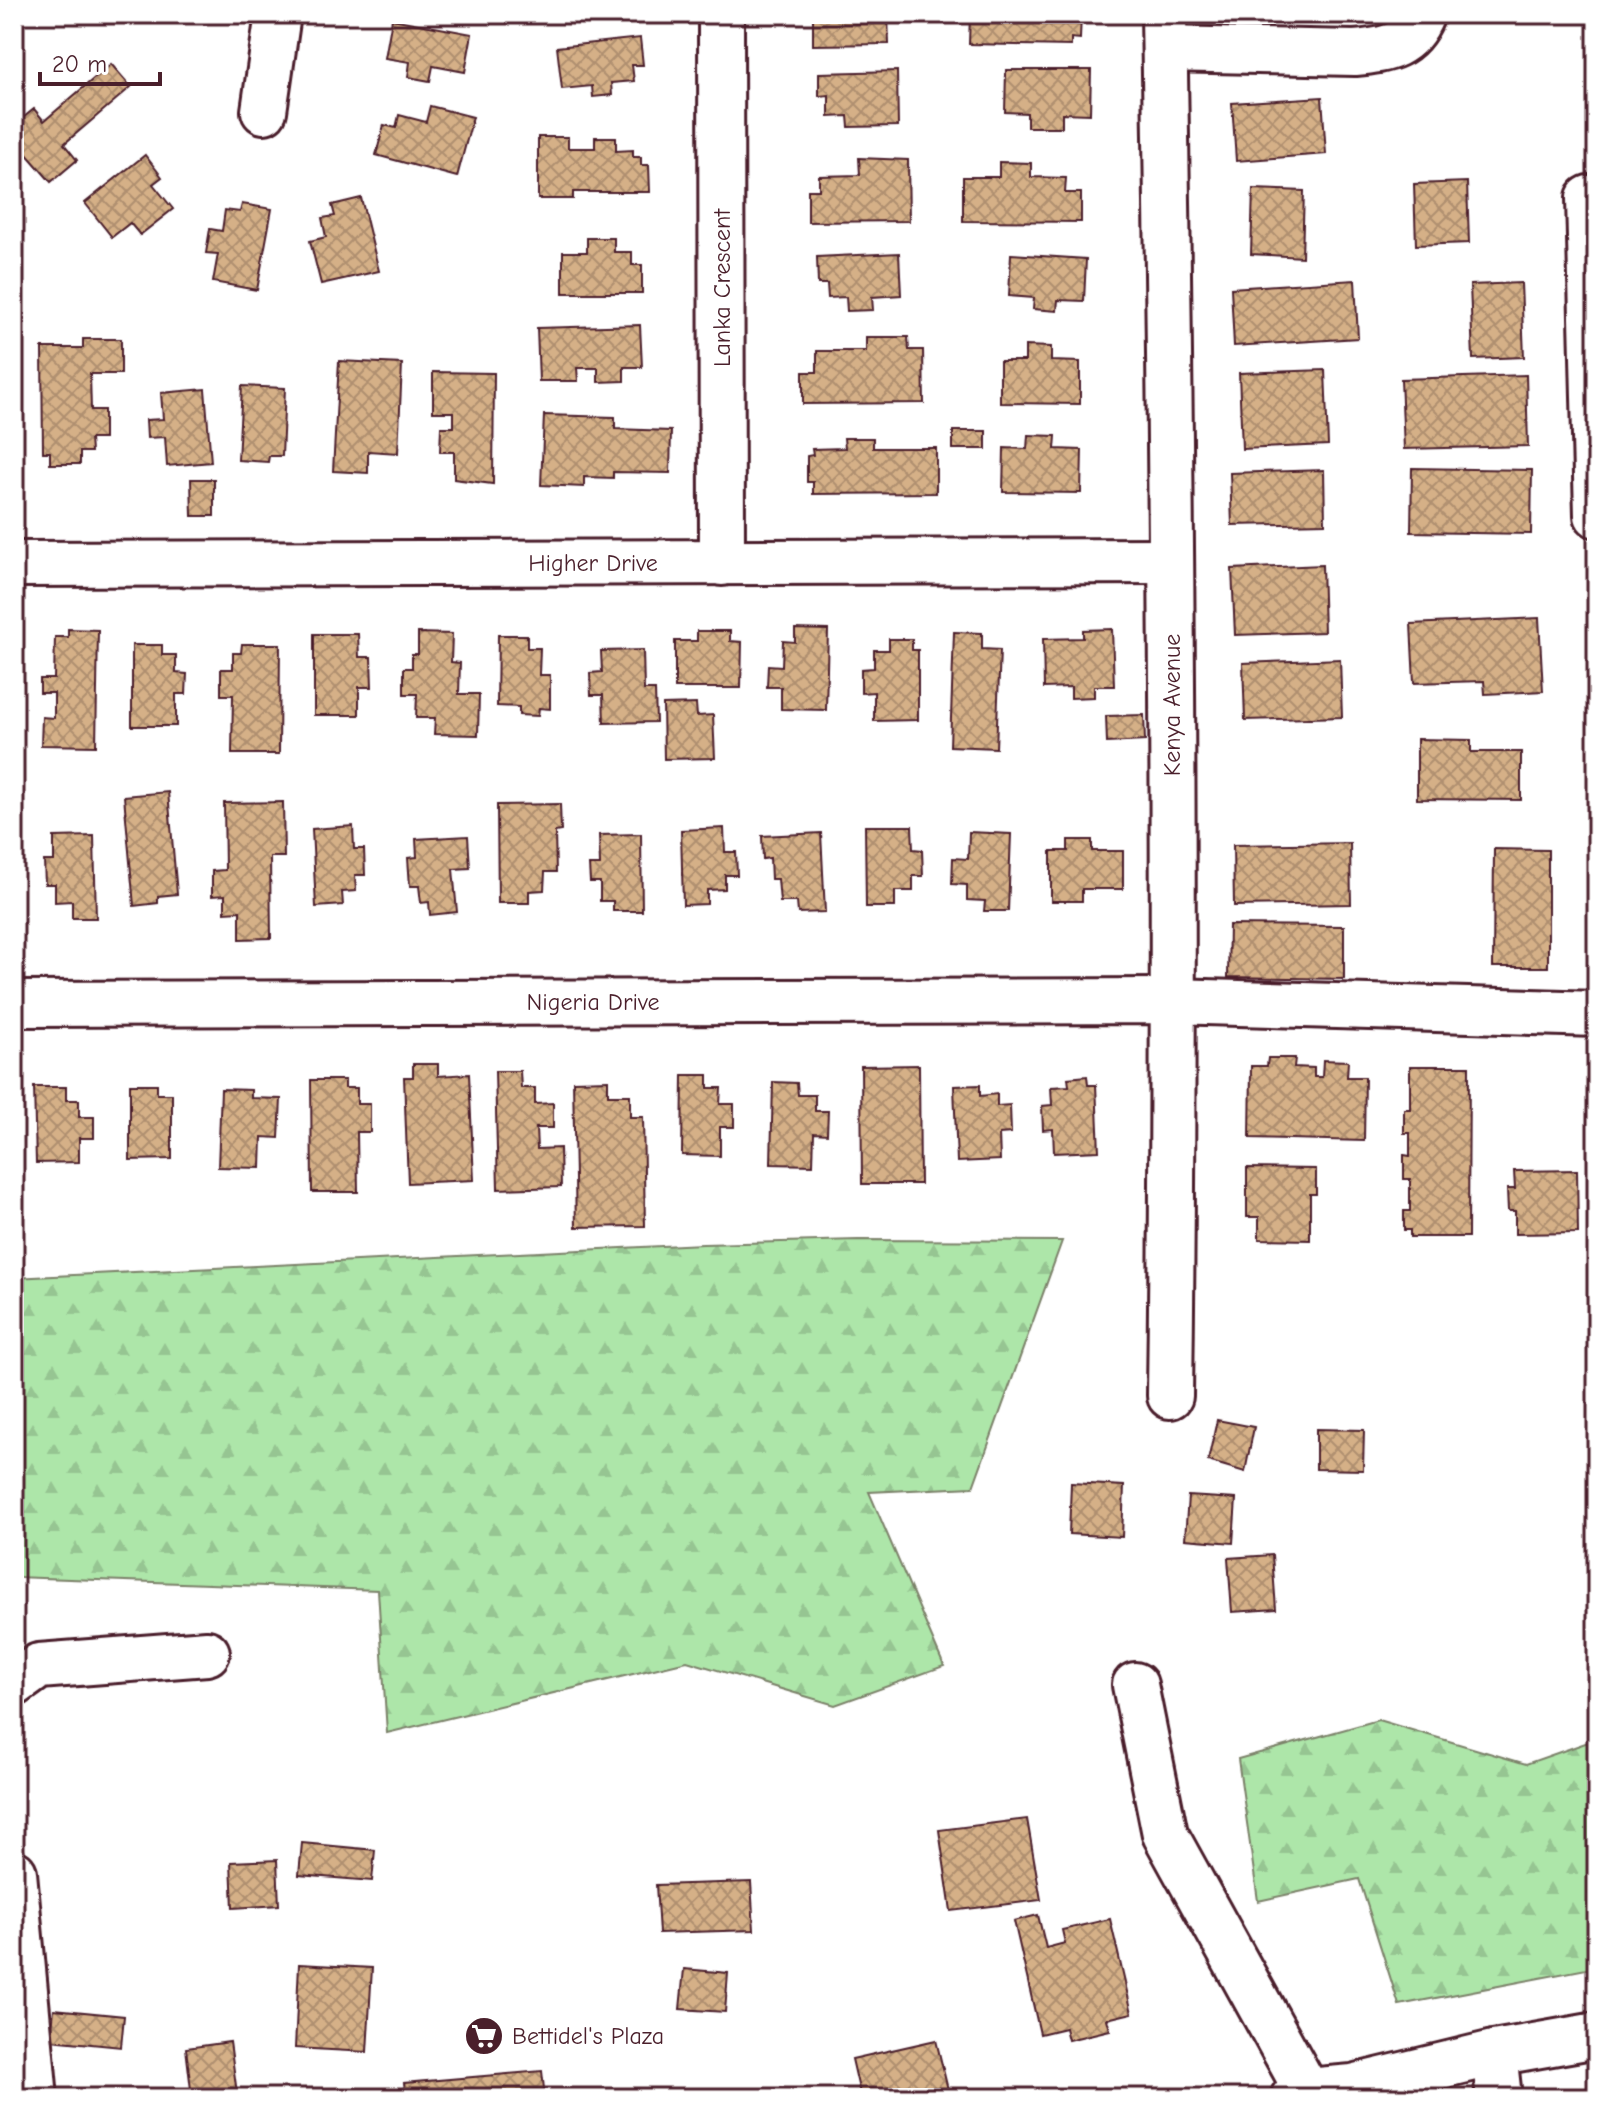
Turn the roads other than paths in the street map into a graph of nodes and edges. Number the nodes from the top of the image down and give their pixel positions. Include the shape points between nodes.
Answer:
1 (278, 14) edge
2 (721, 14) edge
3 (1422, 14) edge
4 (1164, 32) edge
5 (264, 111) dead end
6 (1589, 198) dead end
7 (1597, 515) edge
8 (1171, 561) junction
9 (722, 563) junction
10 (14, 564) edge
11 (1172, 1001) junction
12 (14, 1004) edge
13 (1597, 1014) edge
14 (1170, 1396) dead end
15 (207, 1653) dead end
16 (14, 1684) edge
17 (1135, 1685) dead end
18 (14, 1873) edge
19 (1597, 2035) edge
20 (1494, 2053) junction
21 (1300, 2095) edge
22 (35, 2098) edge
23 (1499, 2098) edge

1 - 5 street
2 - 9 street, Lanka Crescent
3 - 4 street via 1404,43 1355,53
4 - 8 street, Kenya Avenue
6 - 7 street
8 - 9 street, Higher Drive
8 - 11 street, Kenya Avenue
9 - 10 street, Higher Drive
11 - 12 street, Nigeria Drive
11 - 13 street, Nigeria Drive
11 - 14 street, Kenya Avenue
15 - 16 street via 39,1666
17 - 21 street via 1165,1834
18 - 22 street
19 - 20 street
20 - 21 street
20 - 23 street

